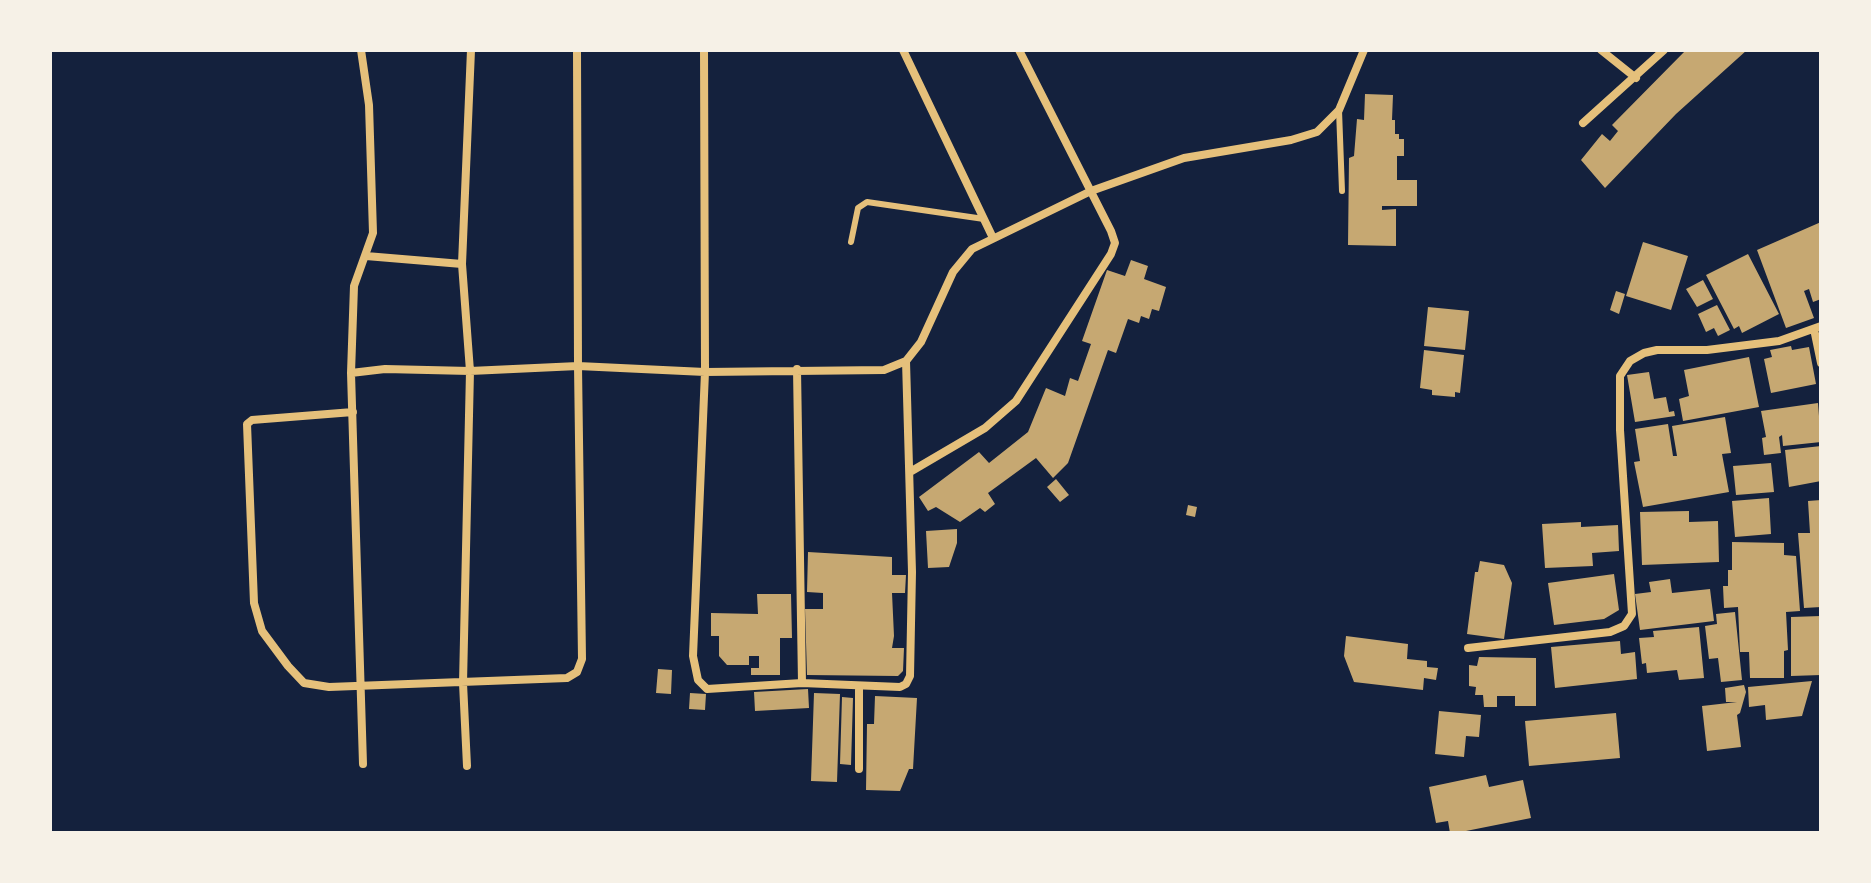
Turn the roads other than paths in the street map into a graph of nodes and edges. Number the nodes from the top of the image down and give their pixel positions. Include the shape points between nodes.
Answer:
1 (361, 50) edge
2 (471, 50) edge
3 (577, 50) edge
4 (704, 50) edge
5 (903, 50) edge
6 (1019, 50) edge
7 (1364, 50) edge
8 (1601, 50) edge
9 (1664, 50) edge
10 (1636, 78) junction
11 (1339, 110) junction
12 (1583, 123) dead end
13 (1091, 191) junction
14 (1342, 191) dead end
15 (984, 219) junction
16 (993, 238) junction
17 (851, 242) dead end
18 (366, 256) junction
19 (462, 264) junction
20 (1817, 328) edge
21 (906, 361) junction
22 (1821, 363) edge
23 (578, 366) junction
24 (797, 369) junction
25 (470, 371) junction
26 (705, 372) junction
27 (351, 373) junction
28 (353, 412) junction
29 (910, 472) junction
30 (1468, 648) dead end
31 (463, 683) junction
32 (802, 683) junction
33 (359, 685) junction
34 (859, 686) junction
35 (363, 764) dead end
36 (467, 766) dead end
37 (859, 769) dead end

1 - 18 street via 369,105 373,233
2 - 19 street
3 - 23 street
4 - 26 street
5 - 15 street
6 - 13 street
7 - 11 street
8 - 10 street
9 - 10 street
10 - 12 street
11 - 13 street via 1317,132 1184,158
11 - 14 lane
13 - 16 street
13 - 29 street via 1115,243 1025,388 985,428
15 - 16 street
15 - 17 lane via 867,202 858,208
16 - 21 street via 960,260 921,342
18 - 19 street
18 - 27 street via 354,286
19 - 25 street
20 - 22 street
20 - 30 street via 1779,341 1657,350 1630,361 1620,376 1620,430 1632,614 1624,626 1610,632
21 - 24 street via 884,370
21 - 29 street
23 - 25 street
23 - 26 street
23 - 31 street via 582,659 577,672 567,678
24 - 26 street
24 - 32 street
25 - 27 street
25 - 31 street
26 - 32 street via 694,669 707,689
27 - 28 street
28 - 33 street
28 - 33 street via 252,420 246,434 254,603 262,631 304,683
29 - 34 street via 910,676 900,687
31 - 33 street
31 - 36 street
32 - 34 street
33 - 35 street
34 - 37 street

